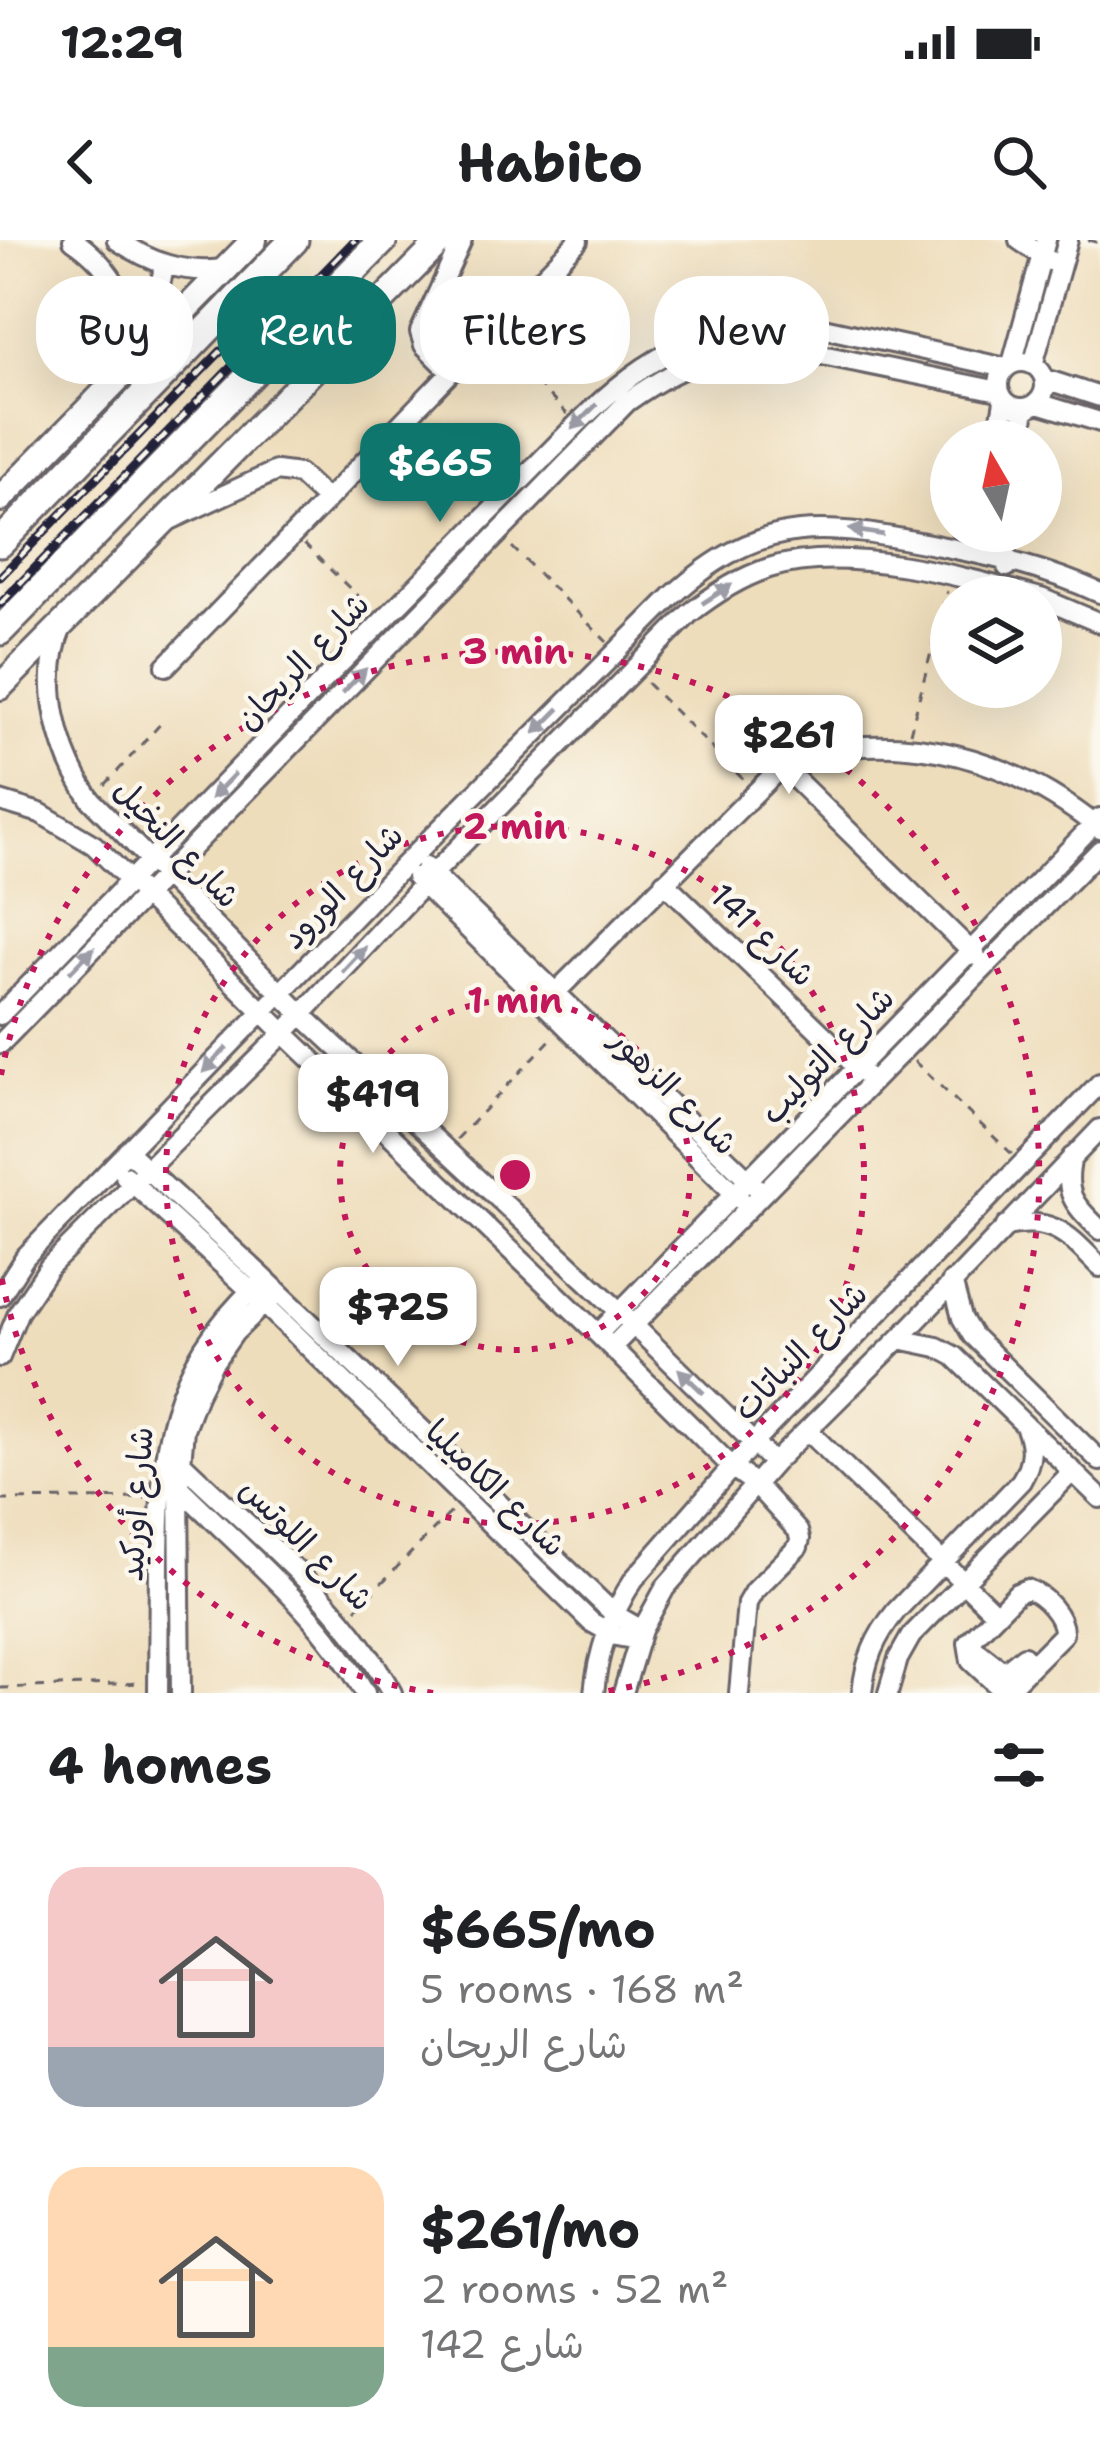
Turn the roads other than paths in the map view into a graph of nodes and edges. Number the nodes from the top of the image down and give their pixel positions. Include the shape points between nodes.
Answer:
1 (73, 240) edge
2 (117, 240) edge
3 (254, 240) edge
4 (294, 240) edge
5 (383, 240) edge
6 (442, 240) edge
7 (462, 240) edge
8 (1019, 240) edge
9 (1068, 240) edge
10 (578, 241) edge
11 (1044, 248) edge
12 (163, 265) junction
13 (1060, 267) junction
14 (225, 269) junction
15 (110, 276) edge
16 (162, 276) edge
17 (445, 276) edge
18 (544, 276) edge
19 (193, 302) edge
20 (829, 329) edge
21 (829, 357) edge
22 (654, 360) edge
23 (1009, 366) junction
24 (1039, 372) junction
25 (654, 383) edge
26 (113, 384) edge
27 (439, 384) edge
28 (1002, 396) junction
29 (1100, 397) edge
30 (1031, 406) junction
31 (999, 420) edge
32 (1027, 420) edge
33 (1100, 422) edge
34 (0, 499) edge
35 (327, 500) junction
36 (166, 522) junction
37 (0, 543) edge
38 (930, 544) edge
39 (964, 552) edge
40 (970, 552) edge
41 (1006, 552) edge
42 (1006, 560) junction
43 (951, 576) joint
44 (1009, 576) edge
45 (1100, 593) edge
46 (1062, 607) edge
47 (656, 612) junction
48 (67, 617) junction
49 (1100, 623) edge
50 (0, 631) edge
51 (672, 631) junction
52 (616, 652) junction
53 (166, 666) dead end
54 (634, 670) junction
55 (0, 687) edge
56 (782, 766) junction
57 (0, 801) edge
58 (1098, 824) edge
59 (1100, 850) edge
60 (409, 860) junction
61 (158, 867) junction
62 (428, 879) junction
63 (664, 882) junction
64 (138, 888) junction
65 (970, 951) junction
66 (986, 966) junction
67 (280, 992) junction
68 (549, 998) junction
69 (263, 1012) junction
70 (302, 1014) junction
71 (0, 1015) edge
72 (284, 1034) junction
73 (3, 1036) edge
74 (857, 1067) junction
75 (872, 1082) junction
76 (1100, 1083) edge
77 (1100, 1129) edge
78 (1072, 1157) junction
79 (120, 1158) junction
80 (140, 1177) junction
81 (748, 1193) junction
82 (61, 1220) junction
83 (1006, 1226) junction
84 (1100, 1230) edge
85 (76, 1238) junction
86 (1100, 1267) edge
87 (952, 1281) junction
88 (264, 1291) junction
89 (0, 1296) edge
90 (626, 1318) junction
91 (899, 1339) junction
92 (605, 1341) junction
93 (0, 1358) edge
94 (1024, 1424) junction
95 (807, 1430) junction
96 (754, 1442) junction
97 (1100, 1461) edge
98 (774, 1463) junction
99 (172, 1466) junction
100 (732, 1467) junction
101 (1072, 1471) junction
102 (755, 1484) junction
103 (179, 1487) junction
104 (1100, 1498) edge
105 (944, 1562) junction
106 (965, 1582) junction
107 (995, 1613) junction
108 (610, 1623) junction
109 (640, 1635) junction
110 (158, 1688) edge
111 (181, 1693) edge
112 (365, 1693) edge
113 (392, 1693) edge
114 (594, 1693) edge
115 (623, 1693) edge
116 (739, 1693) edge
117 (862, 1693) edge
118 (888, 1693) edge

1 - 15 street
2 - 12 street
3 - 14 main road
4 - 37 highway
5 - 50 highway
6 - 36 main road
7 - 17 street
8 - 11 street
9 - 13 street
10 - 18 street
11 - 13 street
11 - 23 street
12 - 14 street
12 - 16 street
13 - 24 street
14 - 19 main road
20 - 23 street, شارع الريحان
21 - 28 street, شارع الريحان
22 -> 61 street, شارع الريحان via 616,386 383,621
23 - 24 street
23 - 28 street via 999,379
24 - 29 street
24 - 30 street via 1045,392
61 -> 25 street, شارع الريحان
26 - 34 main road
27 - 35 street
28 - 30 street via 1014,408
28 - 31 street
30 - 32 street
30 - 33 street
35 - 36 street via 306,477 284,470
35 - 53 street
36 - 48 main road
38 -> 47 street, شارع الورود via 859,530 762,538 698,572
39 - 43 street
40 - 42 street, شارع الورود
41 - 42 street
42 - 44 street
42 - 45 street, شارع الورود
51 -> 43 street, شارع الورود via 714,594 772,567 860,560
46 - 49 street, شارع الورود
47 - 51 street
47 - 52 street, شارع الورود
48 - 55 main road
48 - 61 street, شارع النخيل via 52,680 64,746 91,800
51 - 54 street, شارع الورود
52 - 54 street
52 -> 60 street, شارع الورود
54 - 62 street, شارع الورود
56 - 58 street via 857,746 941,751 995,766
56 - 63 street
56 - 65 street
57 - 64 street, شارع النخيل via 77,832
58 - 65 street, شارع التوليب
59 - 66 street, شارع التوليب
60 - 62 street, شارع الزهور
60 - 67 street, شارع الورود
61 - 64 street, شارع الريحان
61 - 67 street, شارع النخيل
62 - 68 street, شارع الزهور
70 -> 62 street, شارع الورود
63 - 68 street
63 - 74 street, شارع 141
64 - 69 street, شارع النخيل
64 - 71 street, شارع الريحان
73 -> 64 street, شارع الريحان
65 - 66 street
65 - 74 street, شارع التوليب
66 - 75 street, شارع التوليب
67 - 69 street, شارع الورود
67 - 70 street, شارع النخيل
68 - 81 street, شارع الزهور
68 - 81 street, شارع الزهور via 565,1024
69 - 72 street, شارع النخيل
69 -> 79 street, شارع الورود
70 - 72 street, شارع الورود
70 - 90 street, شارع النخيل
72 - 80 street, شارع الورود
72 - 92 street, شارع النخيل
74 - 75 street, شارع 141
74 - 81 street, شارع التوليب
75 - 81 street, شارع التوليب
76 - 96 street, شارع النباتات
77 - 78 street, شارع النباتات
78 - 83 street, شارع النباتات
78 - 84 street via 1072,1198
79 - 80 street, شارع الكاميليا
79 - 82 street, شارع الورود
80 - 85 street, شارع الورود
80 - 88 street, شارع الكاميليا
81 - 90 street, شارع التوليب
82 - 85 street
82 - 89 street, شارع الورود
83 - 86 street via 1046,1224 1065,1232
83 - 87 street, شارع النباتات
85 - 93 street, شارع الورود via 32,1289
87 - 91 street, شارع النباتات
87 - 97 street via 972,1334
88 - 99 street, شارع أوركيد via 196,1395
88 - 99 street, شارع أوركيد via 222,1321 202,1351 172,1417
88 - 108 street, شارع الكاميليا
88 - 108 street, شارع الكاميليا via 591,1622
90 - 92 street, شارع التوليب
96 -> 90 street, شارع النخيل
91 - 94 street via 954,1357
91 - 95 street, شارع النباتات
92 - 100 street, شارع النخيل
94 - 101 street
94 - 105 street via 1029,1468
95 - 98 street, شارع النباتات
95 - 105 street
96 - 98 street, شارع النخيل
96 - 100 street, شارع النباتات
98 - 102 street, شارع النباتات
99 - 103 street, شارع اللوتس
99 - 110 street, شارع أوركيد via 159,1498
99 - 113 street, شارع اللوتس via 308,1580
100 - 102 street, شارع النخيل
100 - 108 street, شارع النباتات via 634,1579
101 - 104 street
101 - 106 street
102 - 109 street, شارع النباتات via 665,1588
102 - 116 street, شارع النخيل via 800,1539 747,1603
103 - 111 street, شارع أوركيد
103 - 112 street, شارع اللوتس via 294,1598
105 - 106 street
105 - 117 street via 880,1631
106 - 107 street
106 - 118 street via 911,1636
107 - 107 street via 968,1643 1000,1671 1062,1619 1027,1589
108 - 109 street, شارع الكاميليا
108 - 114 street, شارع النباتات
109 - 115 street, شارع النباتات

